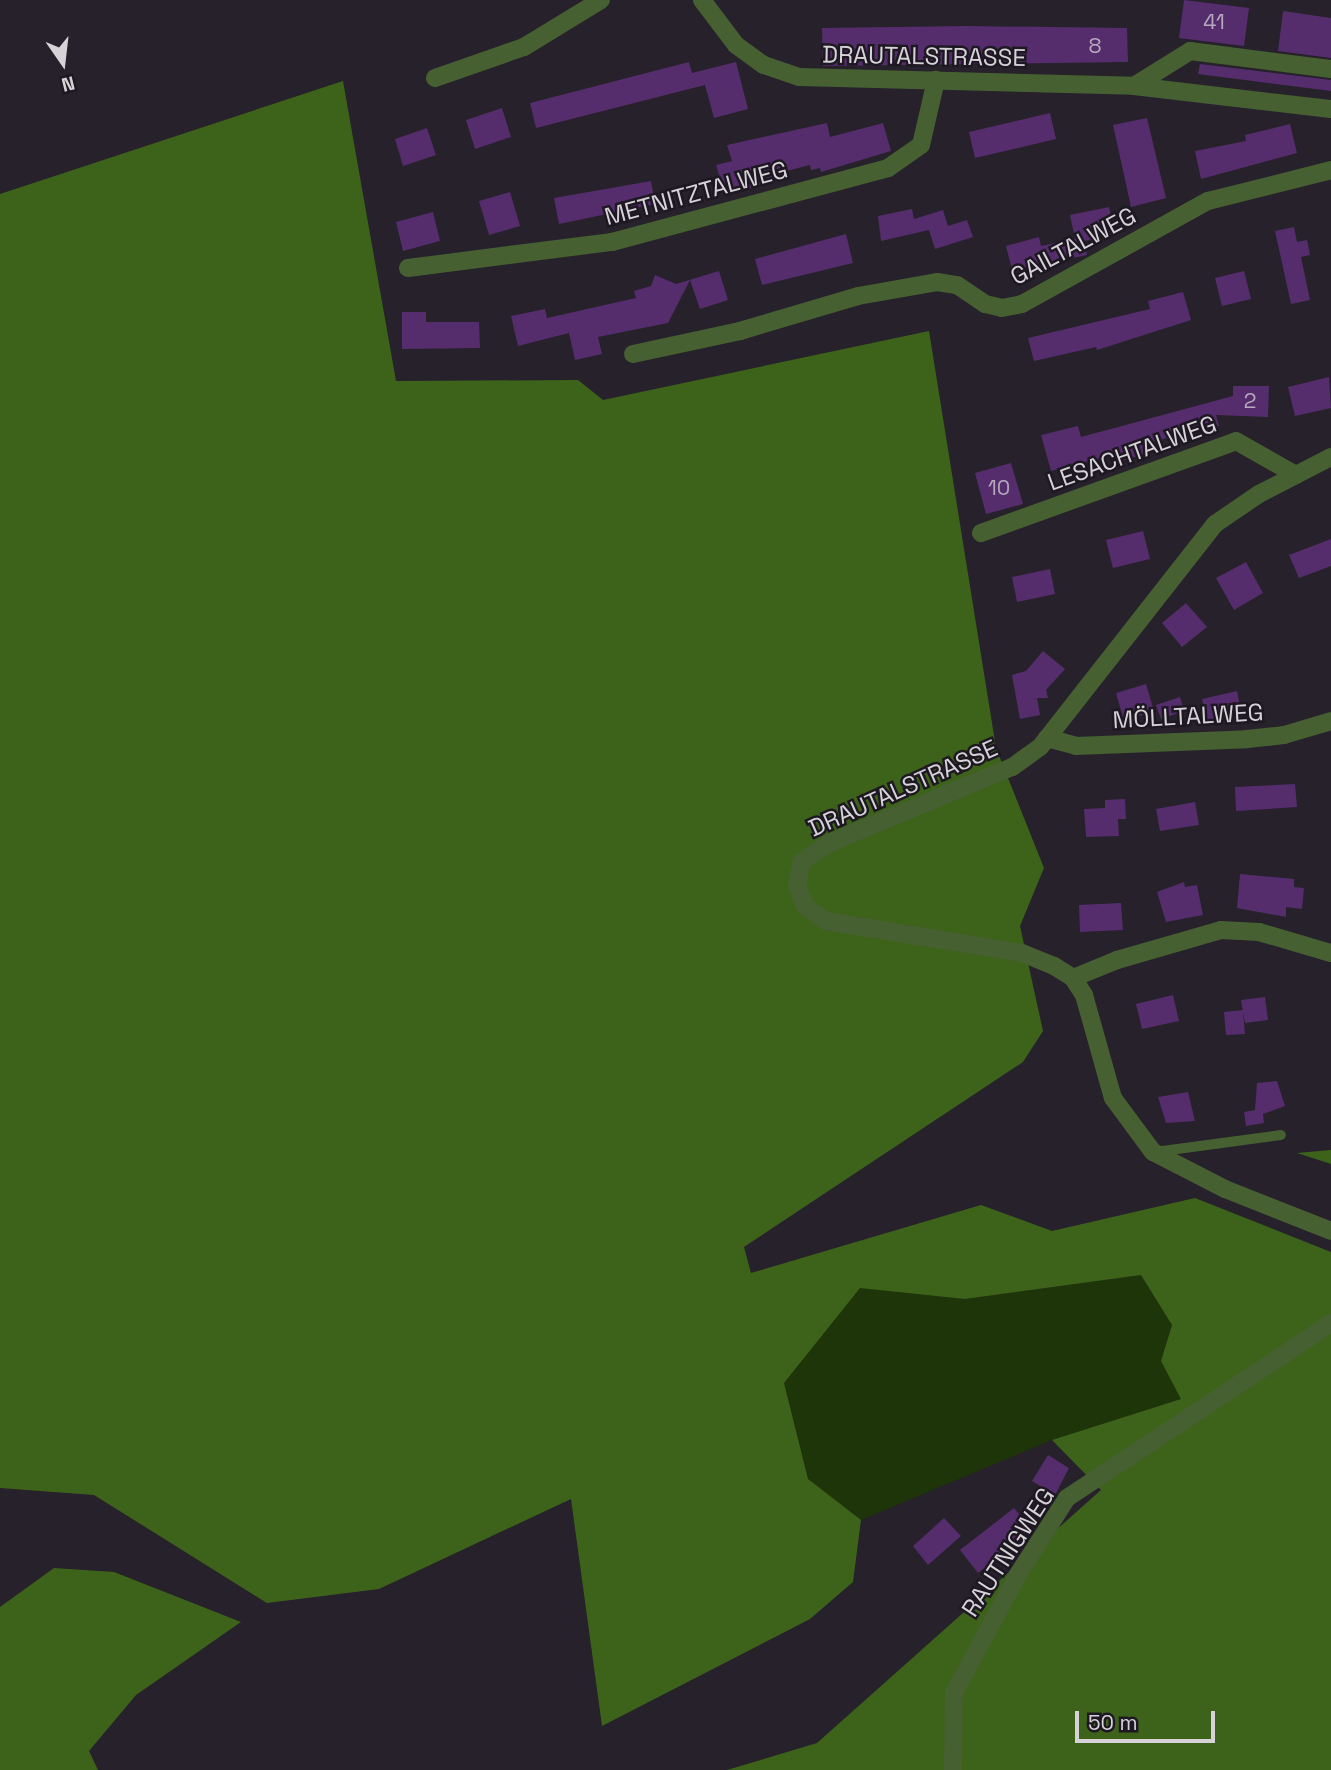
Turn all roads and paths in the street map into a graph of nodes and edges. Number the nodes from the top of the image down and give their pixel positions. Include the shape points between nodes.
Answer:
1 (601, 0) edge
2 (702, 0) edge
3 (1331, 69) edge
4 (435, 78) dead end
5 (936, 80) junction
6 (1134, 86) junction
7 (1331, 109) edge
8 (1331, 170) edge
9 (408, 268) dead end
10 (633, 354) dead end
11 (1331, 457) edge
12 (1296, 475) junction
13 (981, 533) dead end
14 (1331, 721) edge
15 (1047, 738) junction
16 (1331, 953) edge
17 (1073, 978) junction
18 (1281, 1135) dead end
19 (1153, 1152) junction
20 (1331, 1231) edge
21 (1331, 1323) edge
22 (953, 1770) edge

1 - 4 street via 524,47
2 - 5 street, DRAUTALSTRASSE via 736,45 776,69 830,81
3 - 6 street via 1190,51
5 - 6 street, DRAUTALSTRASSE
5 - 9 street, METNITZTALWEG via 921,145 888,168 612,242
6 - 7 street, DRAUTALSTRASSE
8 - 10 street, GAILTALWEG via 1208,201 1022,304 1002,308 985,304 957,285 937,282 858,296 740,331
11 - 12 street, DRAUTALSTRASSE
12 - 13 street, LESACHTALWEG via 1236,441
12 - 15 street, DRAUTALSTRASSE via 1215,524
14 - 15 street, MÖLLTALWEG via 1284,735 1247,739 1076,746
15 - 17 street, DRAUTALSTRASSE via 1012,767 829,843 802,862 797,884 805,906 826,920 1023,953
16 - 17 street via 1259,932 1221,930 1117,960
17 - 19 street via 1091,1013 1116,1105
18 - 19 lane
19 - 20 street via 1226,1189
21 - 22 street, RAUTNIGWEG via 1067,1498 1013,1584 954,1693

